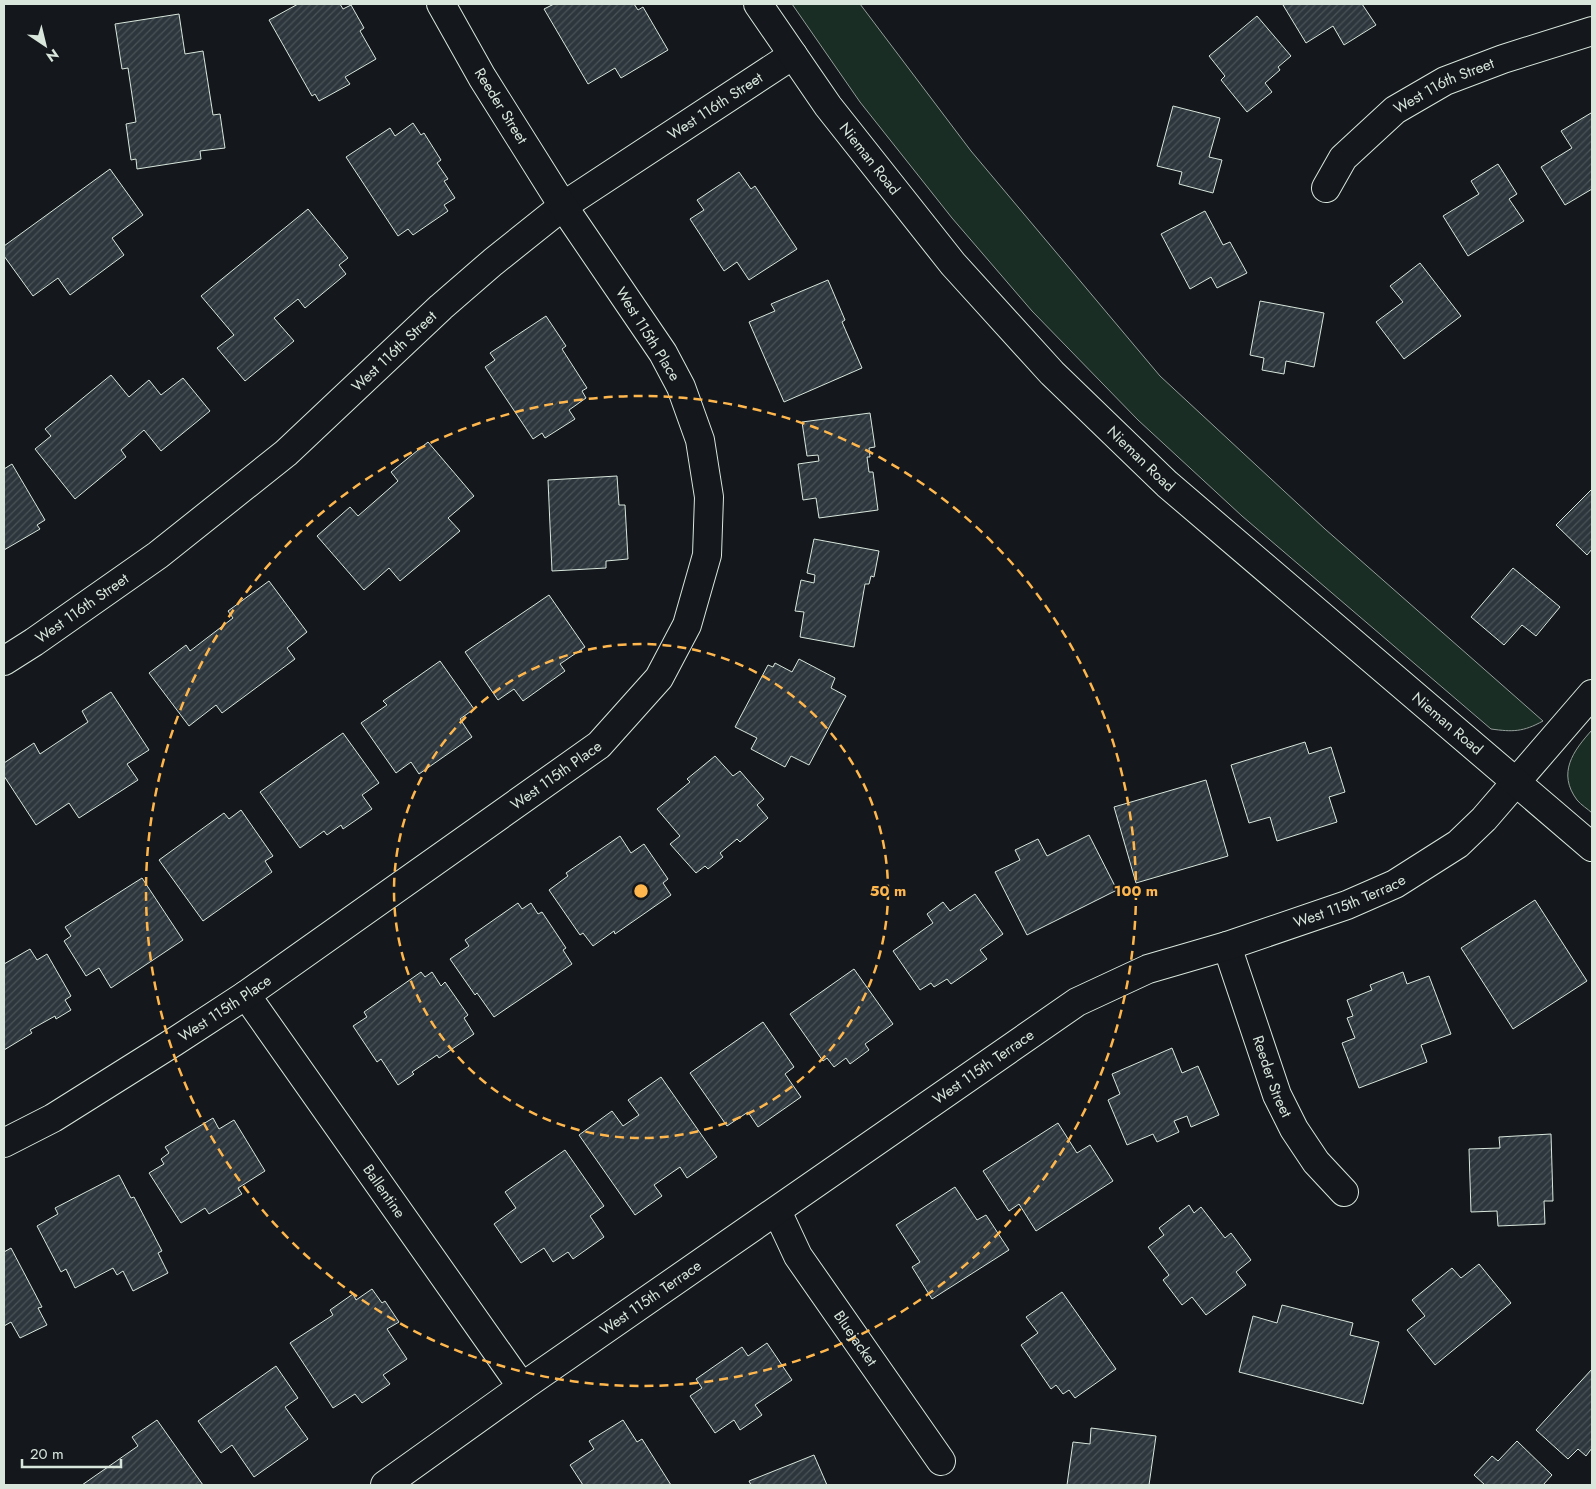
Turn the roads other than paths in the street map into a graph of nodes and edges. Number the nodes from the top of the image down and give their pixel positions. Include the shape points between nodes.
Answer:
1 (441, 4) edge
2 (758, 4) edge
3 (1592, 31) edge
4 (793, 55) junction
5 (1326, 188) dead end
6 (563, 206) junction
7 (4, 661) edge
8 (1592, 694) edge
9 (1516, 782) junction
10 (1592, 847) edge
11 (1227, 946) junction
12 (246, 995) junction
13 (4, 1143) edge
14 (1344, 1192) dead end
15 (777, 1211) junction
16 (522, 1387) junction
17 (941, 1461) dead end
18 (385, 1485) edge

1 - 6 street, Reeder Street via 482,77
2 - 4 street, Nieman Road
3 - 5 street, West 116th Street via 1503,58 1445,81 1395,110 1343,158
4 - 6 street, West 116th Street
4 - 9 street, Nieman Road via 828,106 953,264 1052,374 1166,484
6 - 7 street, West 116th Street via 441,307 286,453 158,555
6 - 12 street, West 115th Place via 663,353 682,387 700,440 709,497 706,555 687,626 659,678 599,745
8 - 9 street, West 115th Terrace
9 - 10 street, Nieman Road
9 - 11 street, West 115th Terrace via 1458,844 1395,884 1347,905
11 - 14 street, Reeder Street via 1277,1095 1316,1162
11 - 15 street, West 115th Terrace via 1148,969 1078,1002
12 - 13 street, West 115th Place via 53,1118
12 - 16 street, Ballentine
15 - 16 street, West 115th Terrace
15 - 17 street, Bluejacket via 798,1256
16 - 18 street, West 115th Terrace

